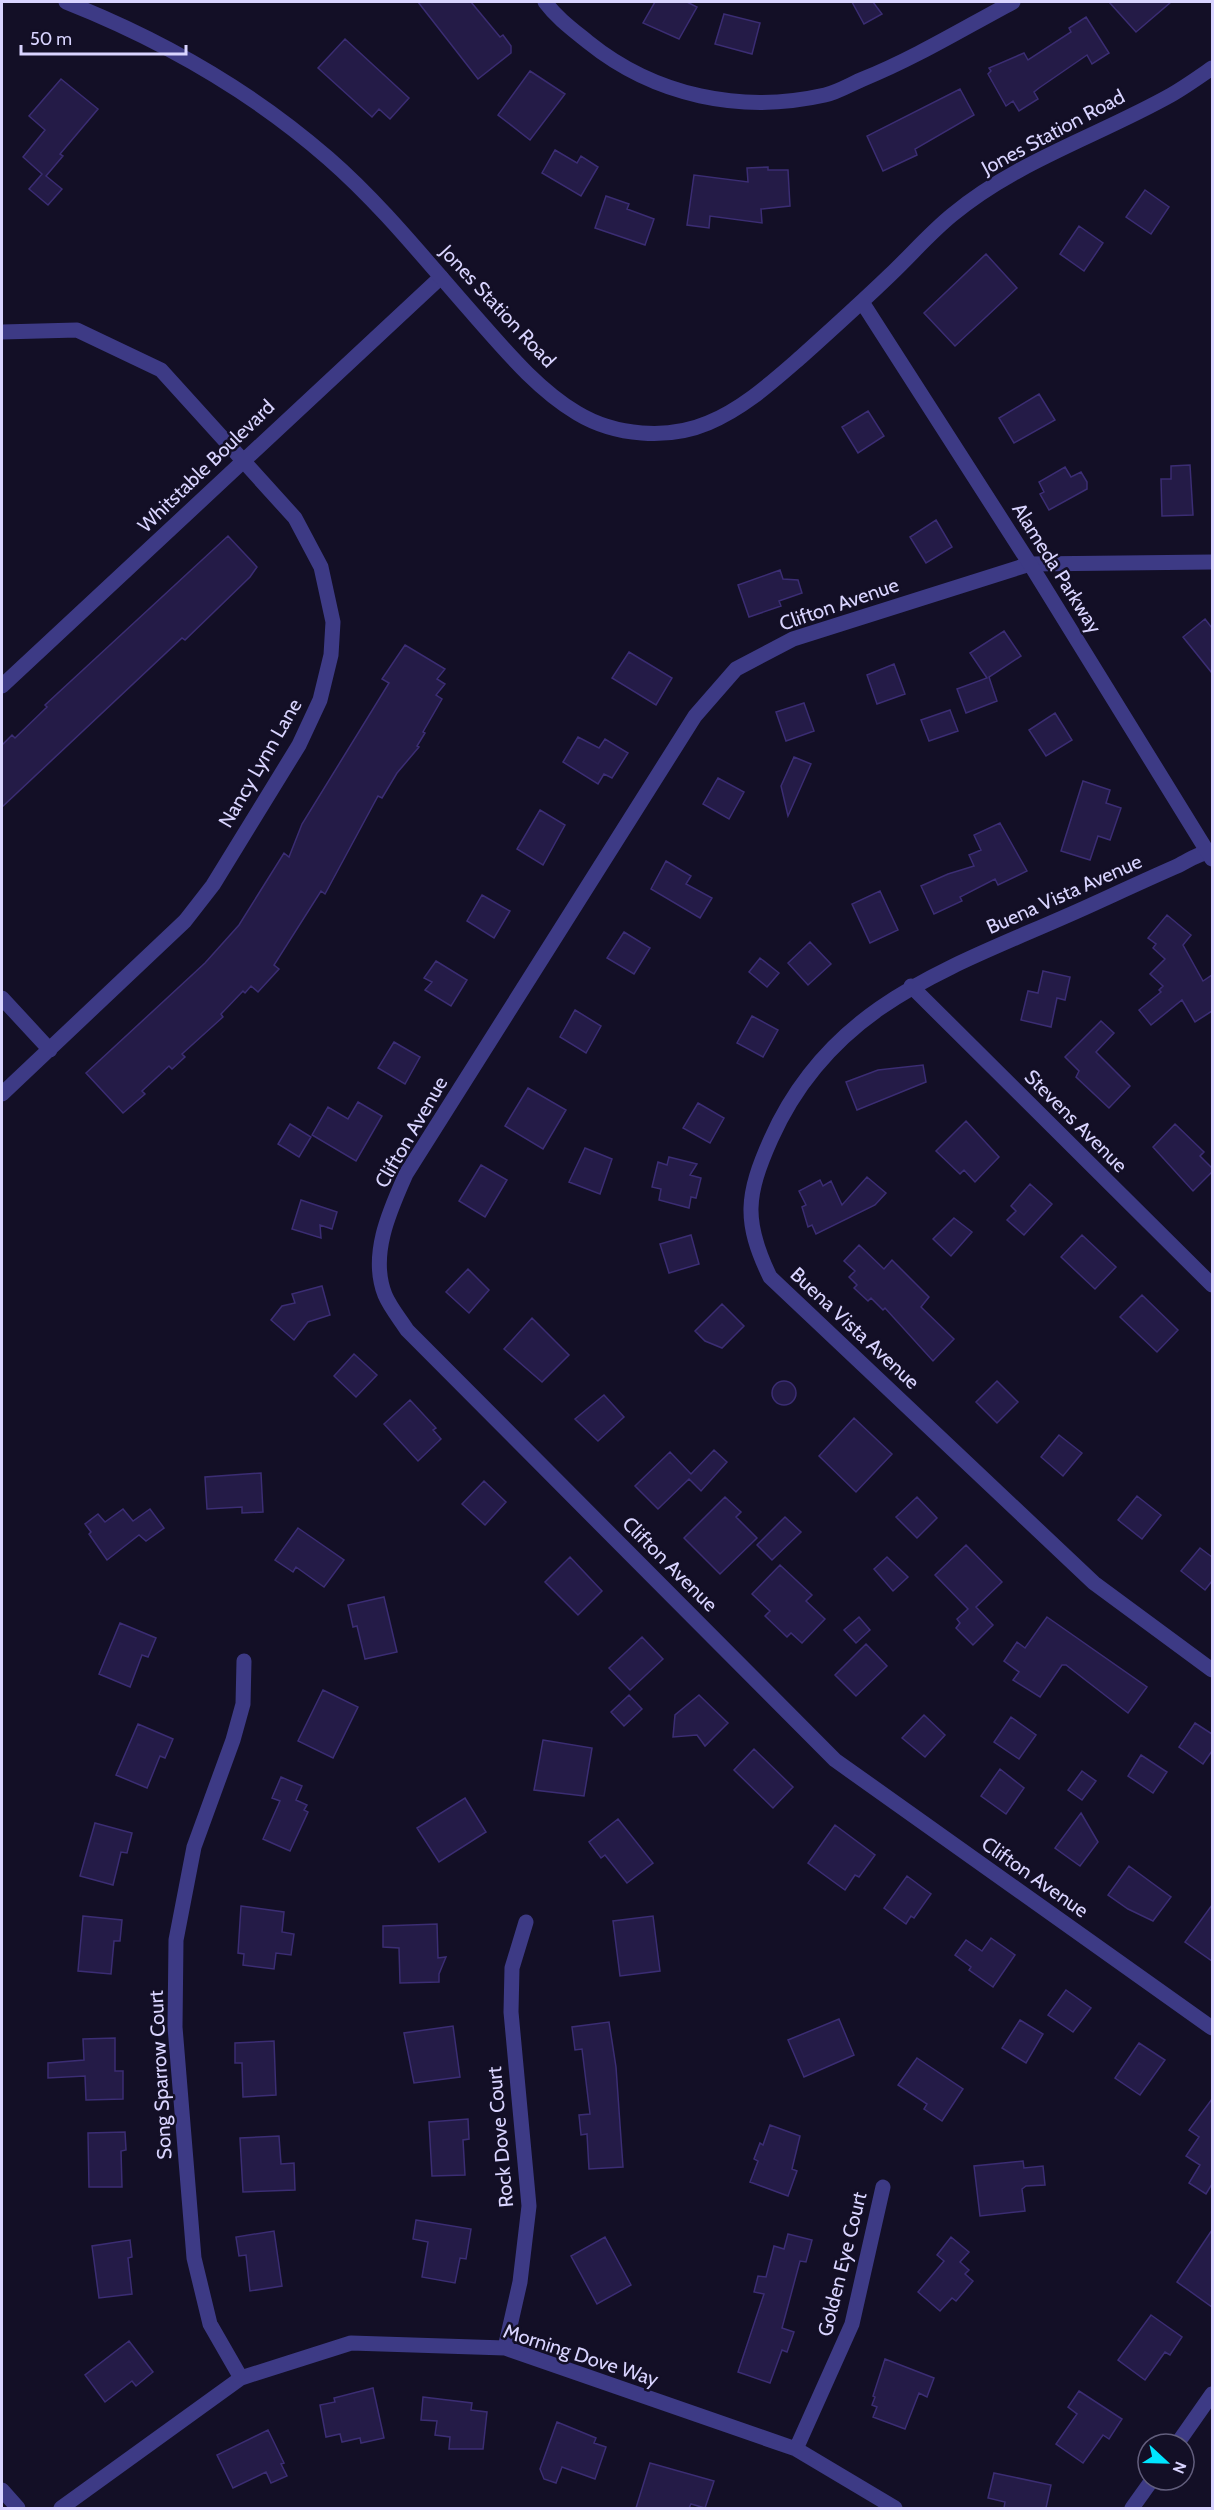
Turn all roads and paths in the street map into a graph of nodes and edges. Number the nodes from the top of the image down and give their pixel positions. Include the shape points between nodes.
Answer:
1 (66, 2) edge
2 (545, 2) edge
3 (1013, 2) edge
4 (1212, 68) edge
5 (441, 277) junction
6 (862, 302) junction
7 (2, 332) edge
8 (242, 460) junction
9 (1212, 562) edge
10 (1030, 564) junction
11 (2, 686) edge
12 (1211, 854) edge
13 (911, 986) junction
14 (2, 998) edge
15 (50, 1050) junction
16 (2, 1094) edge
17 (1212, 1285) edge
18 (244, 1661) dead end
19 (1212, 1670) edge
20 (526, 1922) dead end
21 (1212, 2028) edge
22 (883, 2187) dead end
23 (505, 2348) junction
24 (241, 2378) junction
25 (1212, 2394) edge
26 (1185, 2432) edge
27 (796, 2449) junction
28 (2, 2490) edge
29 (1143, 2492) edge
30 (18, 2508) edge
31 (61, 2508) edge
32 (896, 2508) edge
33 (1132, 2508) edge

1 - 5 street, Jones Station Road via 130,27 248,95 329,159
2 - 3 street via 557,18 602,53 655,84 710,99 765,102 826,95 893,67
4 - 6 street, Jones Station Road via 1171,95 1003,179 952,215
5 - 6 street, Jones Station Road via 511,357 577,413 609,427 643,433 676,433 730,413 759,394
5 - 8 street, Whitstable Boulevard
6 - 10 street, Alameda Parkway
7 - 8 street, Nancy Lynn Lane via 77,330 161,370
8 - 11 street, Whitstable Boulevard
8 - 15 street, Nancy Lynn Lane via 295,518 321,567 333,622 331,655 320,700 299,745 206,894 185,921
9 - 10 street, Clifton Avenue
10 - 12 street, Alameda Parkway
10 - 21 street, Clifton Avenue via 792,639 736,669 695,716 406,1174 386,1220 380,1260 385,1294 407,1330 835,1760
12 - 13 street, Buena Vista Avenue
13 - 17 street, Stevens Avenue
13 - 19 street, Buena Vista Avenue via 850,1030 812,1068 783,1112 758,1168 750,1204 754,1245 770,1277 1094,1583
14 - 15 street
15 - 16 street, Nancy Lynn Lane
18 - 24 street, Song Sparrow Court via 241,1713 194,1847 176,1940 175,2027 194,2258 210,2324
20 - 23 street, Rock Dove Court via 512,1968 511,2012 529,2206 520,2282
22 - 27 street, Golden Eye Court via 852,2324
23 - 24 street, Morning Dove Way via 351,2343
23 - 27 street, Morning Dove Way
24 - 31 street, Morning Dove Way
25 - 26 street
27 - 32 street, Morning Dove Way
28 - 30 street
29 - 33 street

